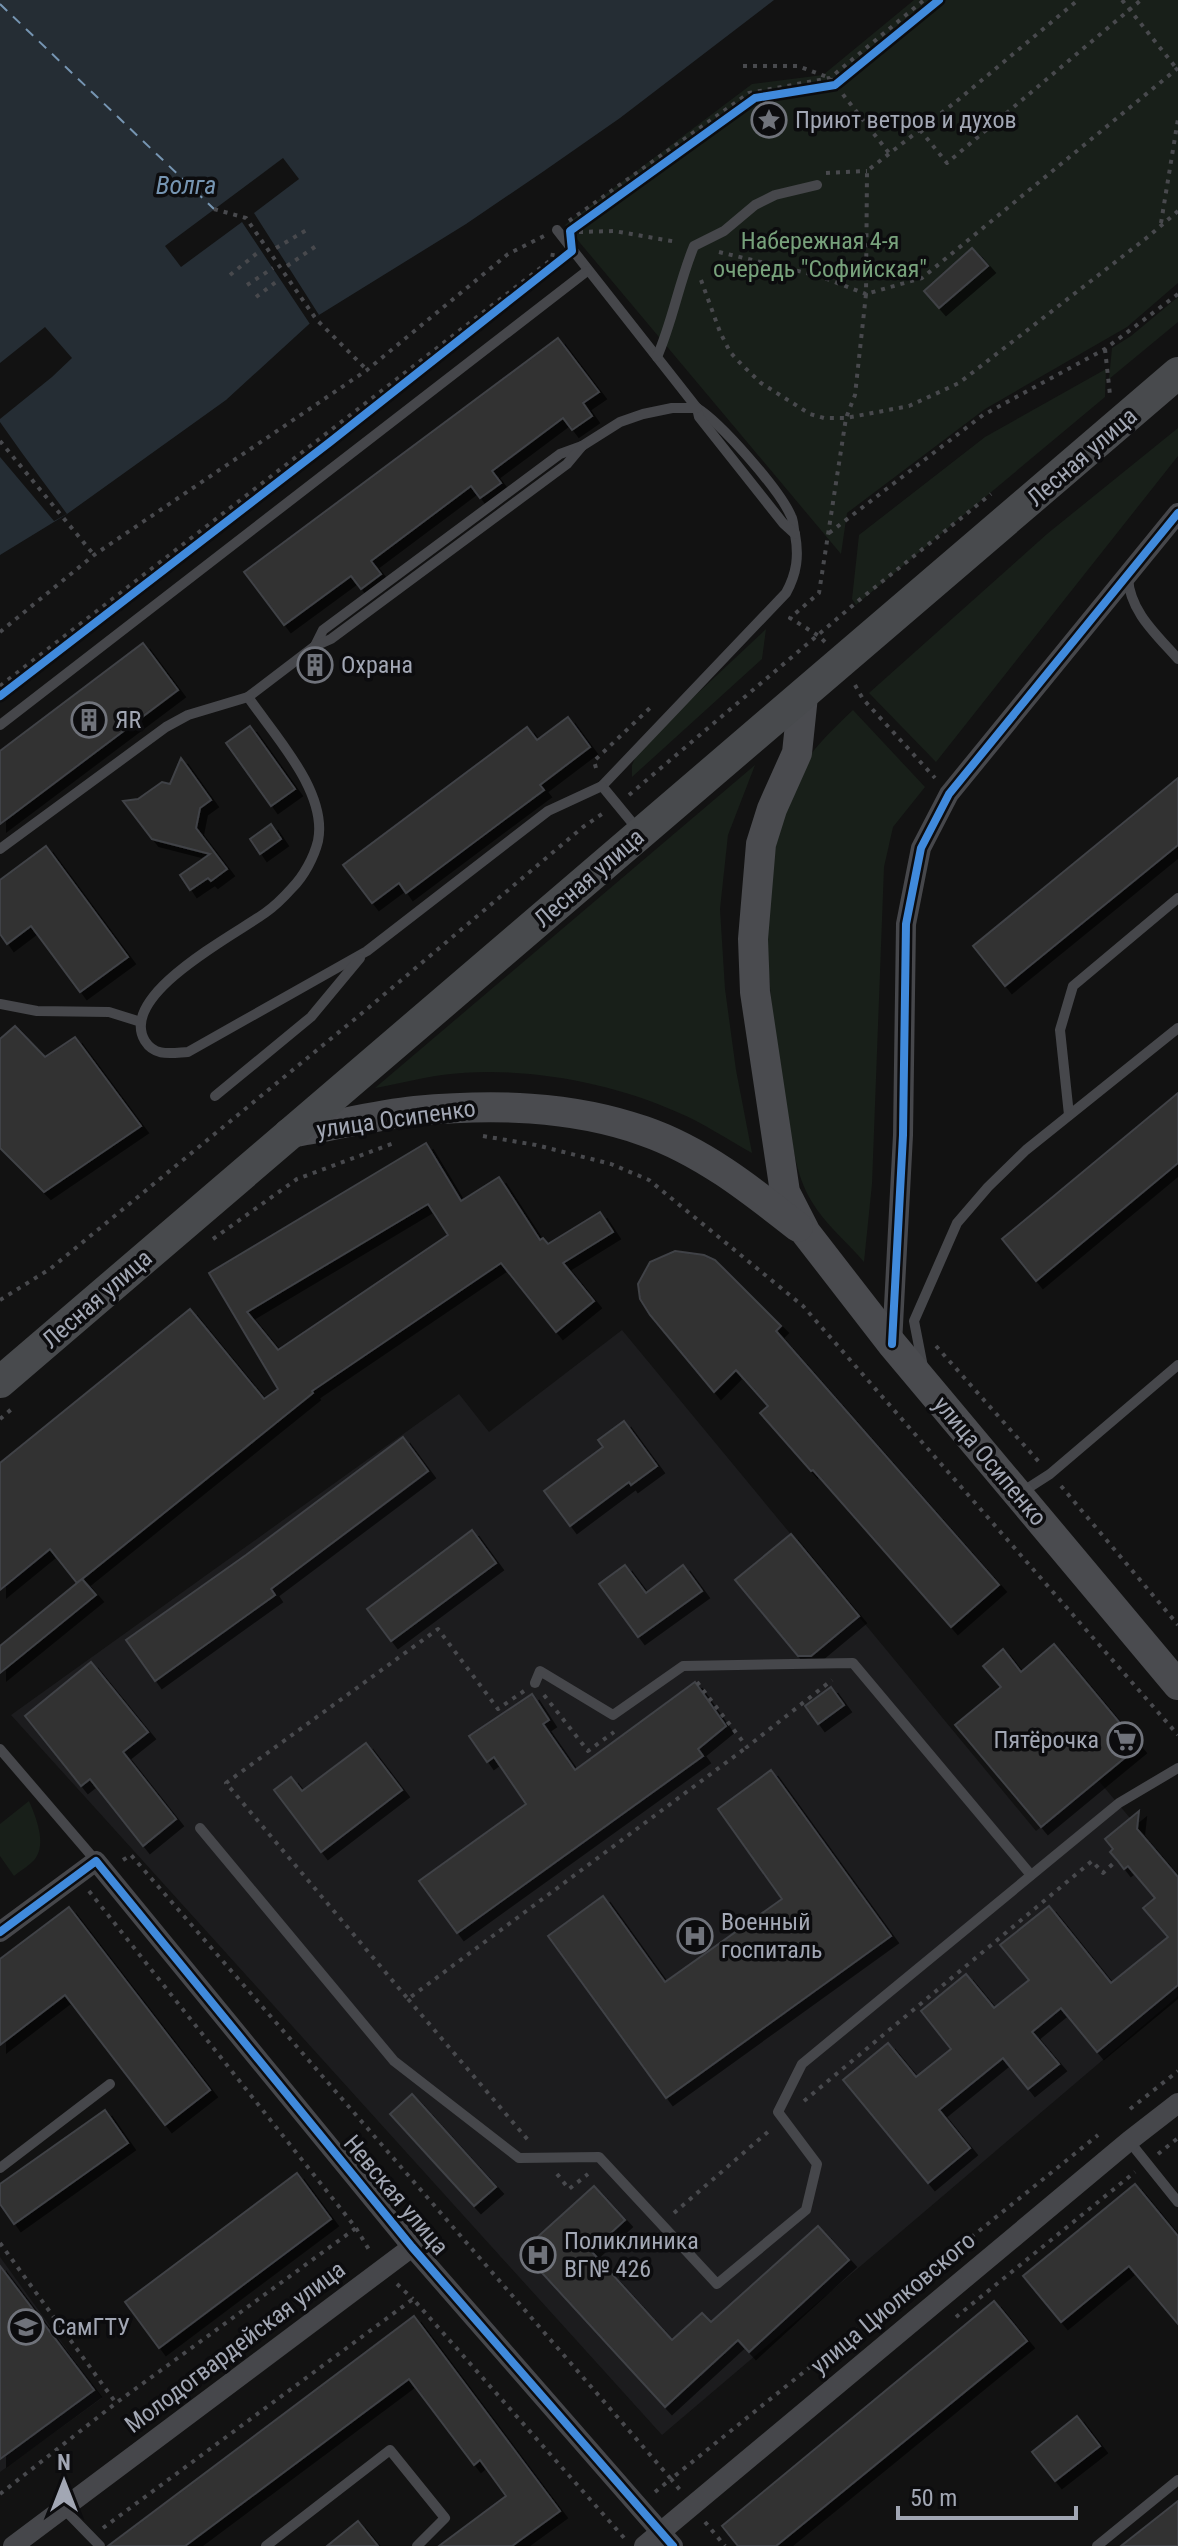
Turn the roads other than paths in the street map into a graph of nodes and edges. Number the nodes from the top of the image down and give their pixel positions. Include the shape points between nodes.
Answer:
1 (817, 179) road end
2 (557, 230) road end
3 (587, 271) junction
4 (657, 357) junction
5 (1178, 373) edge
6 (697, 408) junction
7 (1178, 513) edge
8 (1128, 574) junction
9 (1178, 659) edge
10 (803, 696) junction
11 (248, 697) junction
12 (0, 725) edge
13 (602, 786) junction
14 (640, 833) junction
15 (0, 849) edge
16 (1178, 898) edge
17 (367, 951) junction
18 (0, 1004) edge
19 (141, 1022) junction
20 (1178, 1028) edge
21 (215, 1096) dead end
22 (1069, 1115) junction
23 (289, 1133) junction
24 (806, 1233) junction
25 (892, 1344) junction
26 (1178, 1365) edge
27 (926, 1385) junction
28 (12, 1391) edge
29 (1018, 1494) junction
30 (535, 1683) road end
31 (1178, 1685) edge
32 (0, 1749) edge
33 (1178, 1768) edge
34 (200, 1828) dead end
35 (101, 1867) junction
36 (1031, 1875) junction
37 (0, 1932) edge
38 (110, 2084) dead end
39 (1178, 2103) edge
40 (1129, 2141) junction
41 (0, 2168) edge
42 (1178, 2202) edge
43 (412, 2247) junction
44 (1178, 2480) edge
45 (63, 2508) junction
46 (667, 2539) edge
47 (13, 2546) edge
48 (100, 2546) edge
49 (266, 2546) edge
50 (417, 2546) edge
51 (644, 2546) edge
52 (1097, 2546) edge

1 - 4 lane via 755,205 724,231 694,246
2 - 3 lane
3 - 4 lane
3 - 12 lane
4 - 6 lane
5 - 10 main road, Лесная улица
6 - 11 lane via 643,414 560,454 323,630 315,646
6 - 13 lane via 795,534 794,579
7 - 8 street
8 - 9 lane via 1129,595 1142,618
8 - 25 street via 949,794 921,848 906,924
10 - 14 main road, Лесная улица
10 - 24 main road, улица Осипенко via 797,753 761,844 753,939 755,992 785,1192
11 - 15 lane via 166,727
11 - 19 lane via 315,799 318,839 312,858 295,886 268,911 155,993
13 - 14 lane
13 - 17 lane via 548,811
14 - 23 main road, Лесная улица
16 - 22 lane via 1073,986 1060,1030
17 - 19 lane via 188,1052 163,1054 151,1048
17 - 21 lane via 311,1017
18 - 19 lane via 37,1011 109,1012
20 - 22 lane
22 - 27 lane via 1026,1150 957,1223 914,1321
23 - 24 main road, улица Осипенко via 412,1111 501,1106 575,1113 645,1131 694,1154
23 - 28 main road, Лесная улица
24 - 25 main road, улица Осипенко
25 - 27 main road, улица Осипенко
26 - 29 lane via 1050,1474
27 - 29 main road, улица Осипенко
29 - 31 main road, улица Осипенко
30 - 36 lane via 540,1671 613,1715 683,1666 853,1663
32 - 35 lane
33 - 36 lane via 1119,1803
34 - 36 lane via 394,2061 519,2158 599,2157 717,2284 806,2210 817,2164 778,2112 802,2064
35 - 37 street
35 - 43 street, Невская улица
38 - 41 lane
39 - 40 street, улица Циолковского
40 - 42 lane
40 - 46 street, улица Циолковского
43 - 45 street, Молодогвардейская улица
43 - 46 street, Невская улица
44 - 52 lane
45 - 47 street, Молодогвардейская улица
45 - 48 lane
46 - 51 street, улица Циолковского
49 - 50 lane via 390,2450 445,2518

